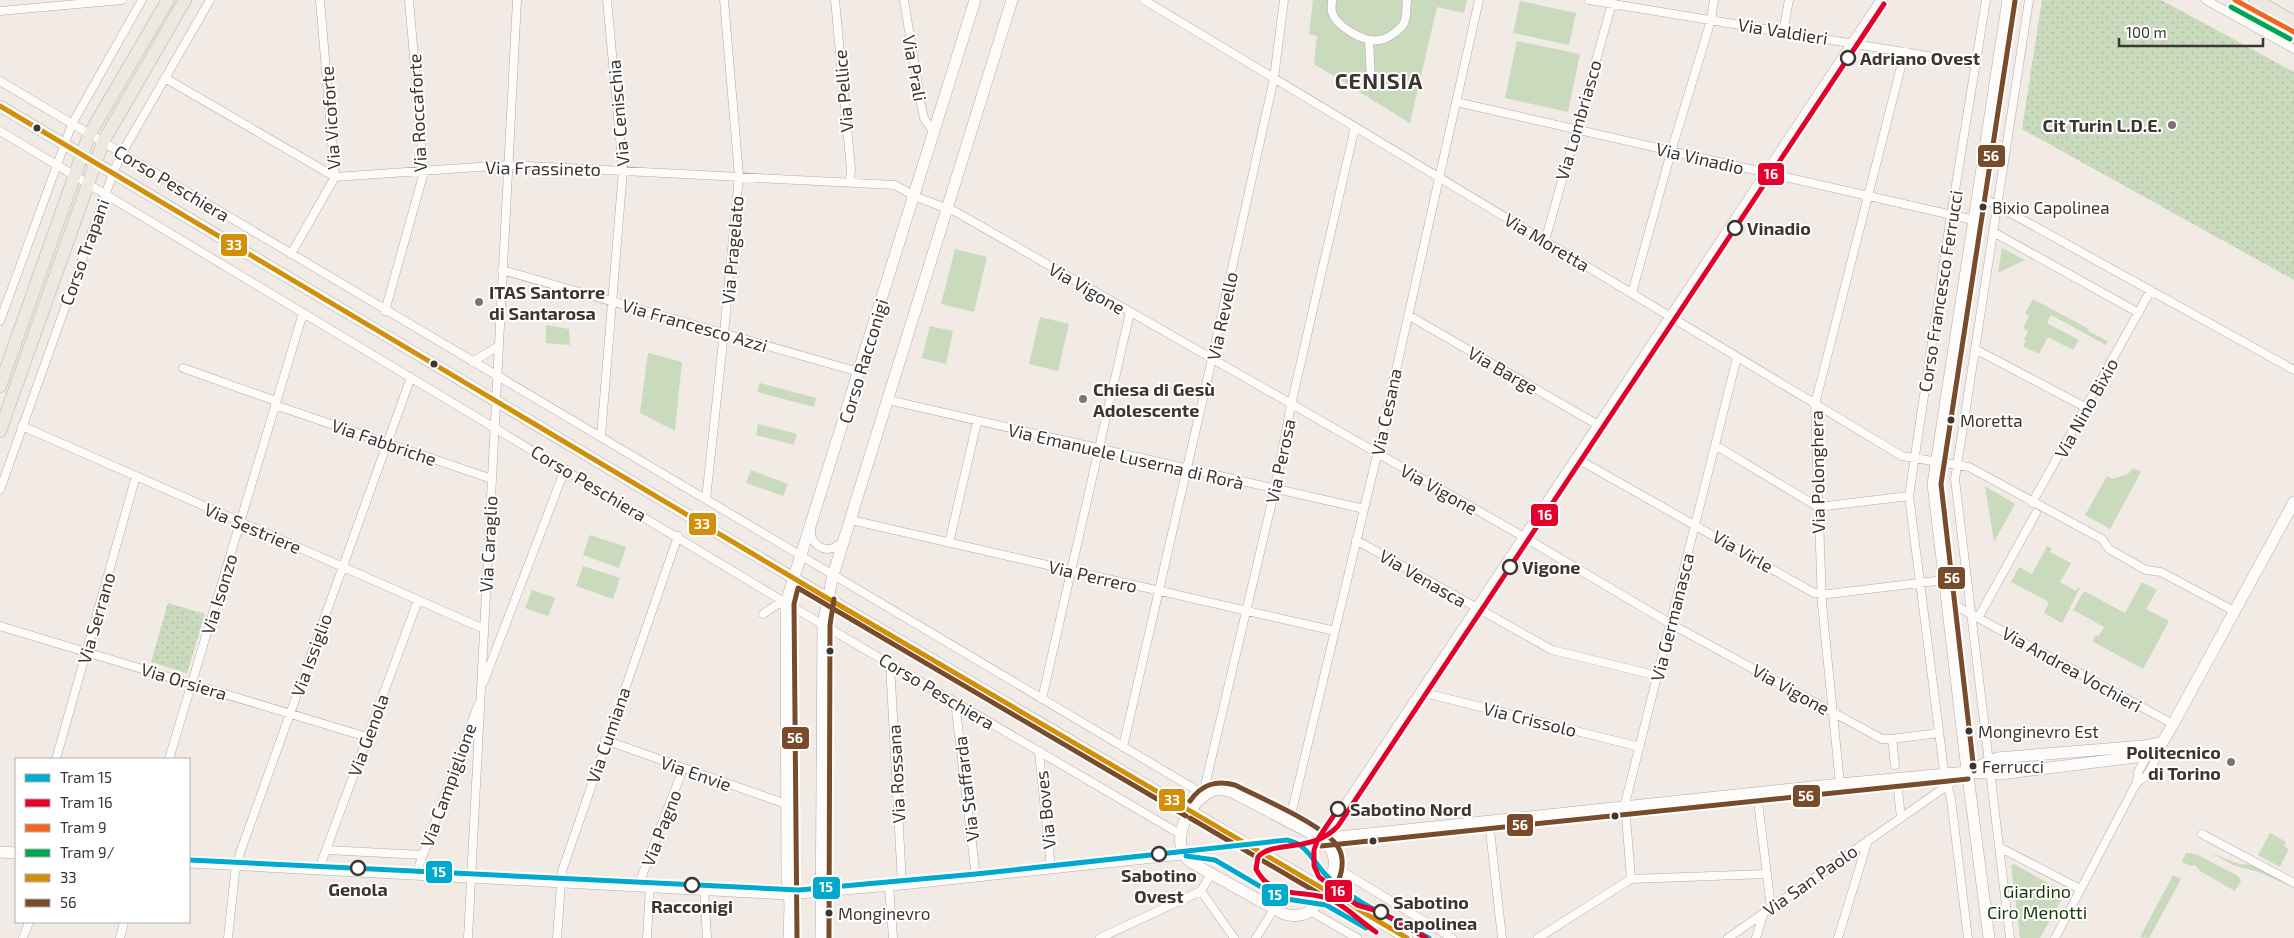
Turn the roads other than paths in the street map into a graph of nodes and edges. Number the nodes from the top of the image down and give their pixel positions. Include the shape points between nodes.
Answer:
1 (122, 0) edge
2 (142, 0) edge
3 (168, 0) edge
4 (185, 0) edge
5 (210, 0) edge
6 (320, 0) edge
7 (409, 0) edge
8 (517, 0) edge
9 (607, 0) edge
10 (724, 0) edge
11 (835, 0) edge
12 (904, 0) edge
13 (975, 0) edge
14 (1012, 0) edge
15 (1144, 0) edge
16 (1284, 0) edge
17 (1332, 0) edge
18 (1407, 0) edge
19 (1479, 0) edge
20 (1589, 0) edge
21 (1714, 0) edge
22 (1789, 0) edge
23 (1882, 0) edge
24 (1986, 0) edge
25 (2008, 0) edge
26 (2029, 0) edge
27 (2206, 0) edge
28 (2254, 0) edge
29 (1612, 2) edge
30 (46, 3) edge
31 (0, 11) edge
32 (1711, 20) junction
33 (2294, 22) edge
34 (1783, 32) junction
35 (1369, 40) junction
36 (1854, 42) junction
37 (2294, 49) edge
38 (1905, 52) junction
39 (1976, 64) junction
40 (165, 78) junction
41 (1274, 78) junction
42 (1371, 80) dead end
43 (0, 81) edge
44 (1456, 102) junction
45 (0, 106) edge
46 (72, 124) junction
47 (1355, 127) junction
48 (1575, 129) junction
49 (0, 131) edge
50 (934, 133) junction
51 (89, 135) junction
52 (103, 142) junction
53 (63, 144) junction
54 (1671, 152) junction
55 (122, 153) junction
56 (82, 155) junction
57 (95, 162) junction
58 (56, 164) junction
59 (507, 165) junction
60 (623, 170) junction
61 (424, 172) junction
62 (113, 173) junction
63 (1766, 174) junction
64 (74, 176) junction
65 (739, 176) junction
66 (335, 177) junction
67 (1439, 178) junction
68 (850, 182) junction
69 (87, 184) junction
70 (104, 194) junction
71 (1978, 195) junction
72 (914, 196) junction
73 (1868, 196) junction
74 (1998, 205) junction
75 (947, 208) junction
76 (1951, 215) junction
77 (1974, 220) junction
78 (1993, 232) junction
79 (1544, 241) junction
80 (291, 254) junction
81 (502, 270) junction
82 (2151, 290) junction
83 (1632, 294) junction
84 (613, 302) junction
85 (385, 310) junction
86 (1130, 312) junction
87 (303, 313) junction
88 (2139, 313) junction
89 (1408, 315) junction
90 (1670, 317) junction
91 (0, 321) edge
92 (724, 334) junction
93 (499, 346) junction
94 (1975, 349) junction
95 (1737, 357) junction
96 (1212, 359) junction
97 (472, 362) junction
98 (183, 368) dead end
99 (2294, 370) edge
100 (859, 372) junction
101 (411, 377) junction
102 (498, 377) junction
103 (0, 386) edge
104 (888, 400) junction
105 (496, 401) junction
106 (276, 403) junction
107 (1815, 404) junction
108 (1291, 405) junction
109 (2081, 405) dead end
110 (977, 422) junction
111 (1598, 425) junction
112 (22, 426) junction
113 (495, 428) junction
114 (0, 431) edge
115 (601, 436) junction
116 (387, 443) junction
117 (1715, 445) junction
118 (1099, 450) junction
119 (1377, 455) junction
120 (1576, 458) junction
121 (1914, 459) junction
122 (1936, 461) junction
123 (1957, 464) junction
124 (565, 468) junction
125 (1186, 470) junction
126 (136, 476) junction
127 (492, 479) junction
128 (0, 490) edge
129 (1275, 490) junction
130 (1909, 496) junction
131 (706, 499) junction
132 (2294, 502) edge
133 (2032, 503) junction
134 (1818, 507) junction
135 (1364, 509) junction
136 (2036, 513) dead end
137 (850, 520) junction
138 (241, 522) junction
139 (1696, 524) junction
140 (811, 527) junction
141 (678, 536) junction
142 (1524, 537) junction
143 (844, 539) junction
144 (1356, 540) junction
145 (949, 543) junction
146 (801, 555) junction
147 (343, 567) junction
148 (1070, 571) junction
149 (832, 575) junction
150 (793, 578) junction
151 (1944, 580) junction
152 (1921, 583) junction
153 (1158, 591) junction
154 (1821, 595) junction
155 (828, 598) junction
156 (418, 600) junction
157 (786, 603) junction
158 (1477, 608) junction
159 (1947, 608) junction
160 (1246, 611) junction
161 (2234, 611) junction
162 (1970, 613) junction
163 (763, 614) dead end
164 (1978, 618) junction
165 (823, 624) junction
166 (1671, 624) junction
167 (0, 626) edge
168 (484, 629) junction
169 (1335, 631) junction
170 (86, 652) junction
171 (890, 663) junction
172 (1658, 676) junction
173 (192, 683) junction
174 (481, 692) junction
175 (1421, 692) junction
176 (1042, 699) junction
177 (955, 702) junction
178 (1833, 712) junction
179 (290, 713) junction
180 (2173, 724) junction
181 (1939, 733) junction
182 (367, 737) junction
183 (606, 740) junction
184 (1892, 740) junction
185 (2158, 746) junction
186 (1123, 747) junction
187 (1640, 747) junction
188 (1039, 752) junction
189 (2146, 756) junction
190 (56, 758) edge
191 (169, 758) edge
192 (1988, 760) junction
193 (1896, 766) dead end
194 (683, 769) junction
195 (1967, 772) junction
196 (1990, 774) junction
197 (1946, 780) junction
198 (2137, 782) junction
199 (1840, 784) junction
200 (1898, 790) dead end
201 (1756, 793) junction
202 (1203, 794) junction
203 (786, 804) junction
204 (1625, 806) junction
205 (1192, 811) junction
206 (1901, 818) junction
207 (1489, 822) junction
208 (1289, 823) junction
209 (1180, 834) junction
210 (2202, 834) dead end
211 (1320, 839) junction
212 (1868, 840) junction
213 (1999, 847) junction
214 (327, 850) junction
215 (0, 852) edge
216 (15, 853) edge
217 (1182, 854) junction
218 (422, 855) junction
219 (190, 862) edge
220 (236, 865) junction
221 (1335, 867) junction
222 (1051, 868) junction
223 (319, 869) junction
224 (416, 874) junction
225 (1211, 874) junction
226 (1766, 874) junction
227 (471, 877) junction
228 (976, 877) junction
229 (1631, 879) junction
230 (561, 882) junction
231 (2294, 883) edge
232 (902, 884) junction
233 (889, 886) junction
234 (644, 887) junction
235 (704, 890) junction
236 (1326, 890) junction
237 (2080, 890) junction
238 (1201, 891) junction
239 (822, 892) junction
240 (788, 894) junction
241 (1274, 909) junction
242 (1768, 910) junction
243 (1310, 911) junction
244 (29, 923) edge
245 (124, 923) edge
246 (23, 938) edge
247 (120, 938) edge
248 (228, 938) edge
249 (468, 938) edge
250 (557, 938) edge
251 (647, 938) edge
252 (707, 938) edge
253 (790, 938) edge
254 (821, 938) edge
255 (893, 938) edge
256 (1100, 938) edge
257 (1234, 938) edge
258 (1256, 938) edge
259 (1356, 938) edge
260 (1407, 938) edge
261 (1452, 938) edge
262 (1502, 938) edge
263 (1538, 938) edge
264 (1728, 938) edge
265 (1756, 938) edge
266 (1838, 938) edge
267 (1968, 938) edge
268 (1989, 938) edge
269 (2010, 938) edge
270 (2055, 938) edge

1 - 30 street
2 - 46 street
3 - 51 main road, Corso Trapani
4 - 52 main road, Corso Trapani
5 - 40 street, Corso Trapani
6 - 66 street, Via Vicoforte
7 - 61 street, Via Roccaforte
8 - 59 street, Via Caraglio
9 - 60 street, Via Cenischia
10 - 65 street, Via Pragelato
11 - 68 street, Via Pellice
12 - 50 street, Via Prali via 920,104
13 - 50 street, Corso Racconigi
14 - 75 street, Corso Racconigi
15 - 41 street, Via Moretta
16 - 41 street, Via Revello
17 - 35 street via 1332,11 1338,21
18 - 35 street via 1405,22 1392,35
19 - 44 street, Via Cesana
20 - 29 street, Via Valdieri
21 - 32 street
22 - 34 street
23 - 36 street
24 - 39 street, Corso Francesco Ferrucci
25 - 71 street, Corso Francesco Ferrucci
26 - 74 street
27 - 37 street
28 - 33 main road
29 - 32 street, Via Valdieri
29 - 48 street, Via Lombriasco
30 - 31 street
32 - 34 street, Via Valdieri
32 - 54 street
34 - 36 street, Via Valdieri
35 - 42 street
36 - 38 street, Via Valdieri
36 - 63 street
38 - 39 street, Via Valdieri
38 - 73 street, Via Polonghera
39 - 76 street, Corso Francesco Ferrucci
40 - 55 street, Corso Trapani
40 - 66 street
41 - 47 street, Via Moretta
41 - 96 street, Via Revello
43 - 46 street, Corso Peschiera
44 - 48 street, Via Vinadio
44 - 67 street, Via Cesana
45 - 53 street, Corso Peschiera
46 - 51 street, Corso Peschiera
46 - 53 street
47 - 67 street, Via Moretta
47 - 108 street, Via Perosa
48 - 54 street, Via Vinadio
48 - 79 street, Via Lombriasco
49 - 58 street, Corso Peschiera
50 - 72 street, Corso Racconigi
51 - 52 street, Corso Peschiera
51 - 56 main road, Corso Trapani
52 - 55 street, Corso Peschiera
52 - 57 main road, Corso Trapani
53 - 56 street, Corso Peschiera
53 - 58 street
54 - 63 street, Via Vinadio
54 - 83 street
55 - 62 street, Corso Trapani
55 - 80 street, Corso Peschiera
56 - 57 street, Corso Peschiera
56 - 64 main road, Corso Trapani
57 - 62 street, Corso Peschiera
57 - 69 main road, Corso Trapani
58 - 64 street, Corso Peschiera
58 - 91 street
59 - 60 street, Via Frassineto
59 - 61 street, Via Frassineto
59 - 81 street, Via Caraglio
60 - 65 street, Via Frassineto
60 - 84 street, Via Cenischia
61 - 66 street, Via Frassineto
61 - 85 street, Via Roccaforte
62 - 70 street, Corso Trapani
62 - 105 street, Corso Peschiera
63 - 73 street, Via Vinadio
63 - 90 street
64 - 69 street, Corso Peschiera
64 - 103 main road, Corso Trapani
65 - 68 street, Via Frassineto
65 - 92 street, Via Pragelato
66 - 80 street, Via Vicoforte
67 - 79 street, Via Moretta
67 - 89 street, Via Cesana
68 - 72 street, Via Frassineto via 895,185
69 - 70 street, Corso Peschiera
69 - 114 main road, Corso Trapani
70 - 87 street, Corso Peschiera
70 - 112 street, Corso Trapani
71 - 74 street
71 - 77 street, Corso Francesco Ferrucci
72 - 75 street
72 - 100 street, Corso Racconigi
73 - 76 street, Via Vinadio
73 - 107 street, Via Polonghera
74 - 78 street
74 - 82 street
75 - 86 street, Via Vigone
75 - 104 street, Corso Racconigi
76 - 77 street, Via Vinadio
76 - 121 street, Corso Francesco Ferrucci
77 - 122 street, Corso Francesco Ferrucci
78 - 88 street
78 - 94 street
79 - 83 street, Via Moretta
80 - 85 street, Corso Peschiera
81 - 84 street, Via Francesco Azzi
81 - 93 street, Via Caraglio
82 - 88 street, Via Nino Bixio
82 - 99 street
83 - 90 street, Via Moretta
84 - 92 street, Via Francesco Azzi
84 - 115 street, Via Cenischia
85 - 97 street, Corso Peschiera
86 - 96 street, Via Vigone
86 - 118 street
87 - 101 street, Corso Peschiera
87 - 106 street, Via Isonzo
88 - 133 street, Via Nino Bixio
89 - 111 street, Via Barge
89 - 119 street, Via Cesana
90 - 95 street, Via Moretta
90 - 111 street
92 - 100 street, Via Francesco Azzi
92 - 131 street, Via Pragelato
93 - 97 street
93 - 102 street, Via Caraglio
94 - 109 street
94 - 123 street
95 - 107 street, Via Moretta
95 - 117 street, Via Germanasca
96 - 108 street, Via Vigone
96 - 125 street, Via Revello
97 - 102 street, Corso Peschiera
98 - 106 street, Via Fabbriche
100 - 140 street, Corso Racconigi
101 - 113 street, Corso Peschiera
101 - 116 street, Via Issiglio
102 - 105 street, Via Caraglio
102 - 115 street, Corso Peschiera
104 - 110 street, Via Emanuele Luserna di Rorà
104 - 137 street, Corso Racconigi
105 - 113 street, Via Caraglio
105 - 150 street, Corso Peschiera
106 - 116 street, Via Fabbriche
106 - 138 street, Via Isonzo
107 - 121 street, Via Moretta via 1902,456
107 - 134 street, Via Polonghera
108 - 119 street, Via Vigone
108 - 129 street, Via Perosa
110 - 118 street, Via Emanuele Luserna di Rorà
110 - 145 street
111 - 120 street
112 - 126 street, Via Sestriere
112 - 128 street, Corso Trapani
113 - 124 street, Corso Peschiera
113 - 127 street, Via Caraglio
115 - 131 street, Corso Peschiera
116 - 127 street, Via Fabbriche
116 - 147 street, Via Issiglio
117 - 134 street
117 - 139 street, Via Germanasca
118 - 125 street, Via Emanuele Luserna di Rorà
118 - 148 street
119 - 135 street, Via Cesana
119 - 142 street, Via Vigone
120 - 139 street, Via Virle
120 - 142 street
121 - 122 street, Via Moretta
121 - 130 street, Corso Francesco Ferrucci
122 - 123 street, Via Moretta
122 - 151 street, Corso Francesco Ferrucci via 1933,494
123 - 133 street, Via Moretta via 1974,469
123 - 162 street via 1955,479
124 - 141 street, Corso Peschiera
124 - 174 street, Via Caraglio
125 - 129 street, Via Emanuele Luserna di Rorà
125 - 153 street, Via Revello
126 - 138 street, Via Sestriere
126 - 170 street, Via Serrano
127 - 168 street, Via Caraglio
129 - 135 street, Via Emanuele Luserna di Rorà
129 - 160 street, Via Perosa
130 - 134 street
130 - 152 street, Corso Francesco Ferrucci
131 - 146 street, Corso Peschiera
132 - 161 street
133 - 161 street, Via Moretta via 2102,540 2109,549 2146,570 2162,572
134 - 154 street, Via Polonghera
135 - 144 street, Via Cesana
136 - 164 street
137 - 143 street, Corso Racconigi
137 - 145 street, Via Perrero
138 - 147 street, Via Sestriere
138 - 173 street, Via Isonzo
139 - 154 street, Via Virle
139 - 166 street, Via Germanasca
140 - 143 street via 812,539 822,549 836,547
140 - 146 street, Corso Racconigi
141 - 157 street, Corso Peschiera
141 - 183 street, Via Cumiana
142 - 158 street
142 - 166 street, Via Vigone
143 - 149 street, Corso Racconigi
144 - 158 street, Via Venasca
144 - 169 street, Via Cesana
145 - 148 street, Via Perrero
146 - 149 street, Corso Peschiera
146 - 150 street, Corso Racconigi
147 - 156 street, Via Sestriere
147 - 179 street, Via Issiglio
148 - 153 street, Via Perrero
148 - 176 street
149 - 155 street, Corso Racconigi
149 - 176 street, Corso Peschiera
150 - 155 street, Corso Peschiera
150 - 157 street, Corso Racconigi
151 - 152 street
151 - 159 street, Corso Francesco Ferrucci
152 - 154 street
152 - 181 street, Corso Francesco Ferrucci
153 - 160 street, Via Perrero
153 - 186 street, Via Revello
154 - 178 street, Via Polonghera
155 - 165 street, Corso Racconigi
155 - 205 street, Corso Peschiera
156 - 168 street, Via Sestriere
156 - 182 street, Via Genola
157 - 163 street via 778,604
157 - 165 street, Corso Peschiera
157 - 203 street, Corso Racconigi
158 - 172 street, Via Venasca via 1552,650
158 - 175 street
159 - 162 street via 1958,607
159 - 195 street, Corso Francesco Ferrucci
160 - 169 street, Via Perrero
160 - 202 street, Via Perosa
161 - 180 street
162 - 164 street, Via Andrea Vochieri
162 - 192 street
164 - 180 street, Via Andrea Vochieri
165 - 171 street, Corso Peschiera
165 - 239 street, Corso Racconigi
166 - 172 street, Via Germanasca
166 - 178 street, Via Vigone
167 - 170 street, Via Orsiera
168 - 174 street, Via Caraglio
169 - 208 street, Via Cesana
170 - 173 street, Via Orsiera
170 - 190 street, Via Serrano
171 - 177 street, Corso Peschiera
171 - 232 street, Via Rossana
172 - 187 street, Via Germanasca
173 - 179 street, Via Orsiera
173 - 191 street, Via Isonzo
174 - 218 street, Via Campiglione
174 - 227 street, Via Caraglio
175 - 187 street, Via Crissolo
175 - 211 street via 1335,822
176 - 186 street, Corso Peschiera
177 - 188 street, Corso Peschiera
177 - 228 street, Via Staffarda
178 - 184 street, Via Vigone via 1882,739
178 - 199 street, Via Polonghera
179 - 182 street, Via Orsiera
179 - 220 street, Via Issiglio
180 - 185 street
181 - 184 street, Via Vigone
181 - 197 street, Corso Francesco Ferrucci
182 - 214 street, Via Genola
183 - 194 street, Via Envie
183 - 230 street, Via Cumiana
184 - 193 street
185 - 189 street via 2155,754
185 - 192 street
185 - 198 street via 2150,773
186 - 202 street, Corso Peschiera
187 - 204 street, Via Germanasca
188 - 209 street, Corso Peschiera
188 - 222 street, Via Boves
189 - 196 street
189 - 198 street
192 - 195 street
192 - 196 street
194 - 203 street, Via Envie
194 - 234 street, Via Pagno
195 - 196 street
195 - 197 street
195 - 268 street, Corso Francesco Ferrucci
196 - 213 street
197 - 199 street
197 - 206 street, Via San Paolo
197 - 267 street, Corso Francesco Ferrucci
198 - 237 street
199 - 201 street
200 - 206 street
201 - 204 street
201 - 226 street
202 - 205 street
202 - 208 street via 1214,790 1232,792
203 - 240 street, Corso Racconigi
204 - 207 street
204 - 229 street, Via Germanasca
205 - 209 street
205 - 236 street, Corso Peschiera
206 - 212 street, Via San Paolo
207 - 211 street
207 - 262 street
208 - 211 street
209 - 217 street
210 - 231 street
211 - 221 street via 1332,853
212 - 242 street, Via San Paolo
212 - 266 street, Via San Paolo
213 - 237 street
213 - 269 street
214 - 218 street
214 - 223 street, Via Genola
215 - 216 street
217 - 222 street
217 - 225 street
218 - 224 street, Via Campiglione
219 - 220 street
220 - 223 street
220 - 248 street, Via Issiglio
221 - 236 street
221 - 261 street
222 - 228 street
223 - 224 street
224 - 227 street
225 - 238 street
225 - 241 street
226 - 229 street
226 - 242 street
227 - 230 street
227 - 249 street, Via Caraglio
228 - 232 street
229 - 263 street
230 - 234 street
230 - 250 street, Via Cumiana
232 - 233 street
233 - 239 street
233 - 255 street
234 - 235 street
234 - 251 street, Via Pagno
235 - 240 street
235 - 252 street
236 - 243 street
236 - 260 street, Corso Peschiera
237 - 270 street
238 - 256 street
238 - 257 street
239 - 240 street
239 - 254 street, Corso Racconigi
240 - 253 street, Corso Racconigi
241 - 243 street via 1291,916
241 - 258 street
242 - 264 street, Via San Paolo
242 - 265 street
243 - 259 street
244 - 246 street
245 - 247 street

